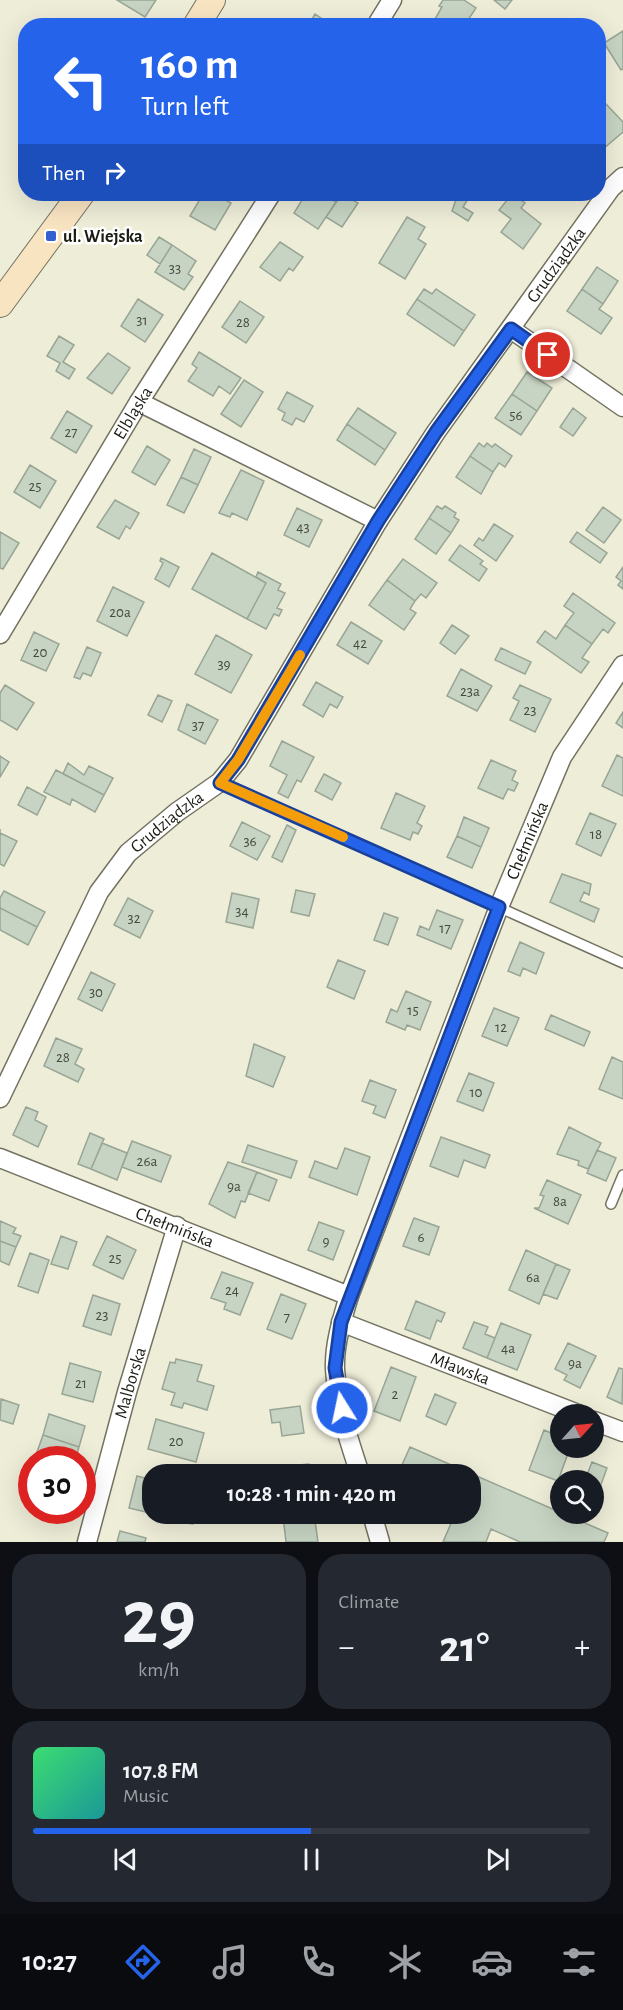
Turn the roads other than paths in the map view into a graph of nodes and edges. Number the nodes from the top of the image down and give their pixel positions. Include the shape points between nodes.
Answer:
1 (212, 0) edge
2 (392, 0) edge
3 (201, 18) edge
4 (381, 18) edge
5 (623, 177) edge
6 (606, 196) edge
7 (76, 201) edge
8 (267, 201) edge
9 (602, 201) edge
10 (0, 304) edge
11 (511, 329) junction
12 (139, 402) junction
13 (623, 408) edge
14 (378, 521) junction
15 (0, 634) edge
16 (623, 665) edge
17 (220, 783) junction
18 (499, 907) junction
19 (623, 963) edge
20 (0, 1098) edge
21 (0, 1158) edge
22 (623, 1175) edge
23 (611, 1204) dead end
24 (177, 1226) junction
25 (349, 1296) junction
26 (341, 1322) junction
27 (552, 1404) edge
28 (604, 1425) edge
29 (623, 1432) edge
30 (357, 1464) edge
31 (375, 1524) edge
32 (87, 1542) edge
33 (380, 1542) edge

1 - 3 street
2 - 4 street
5 - 6 street, Grudziądzka
7 - 10 street
8 - 12 street, Elbląska
9 - 11 street, Grudziądzka
11 - 13 street
11 - 14 street, Grudziądzka via 436,432
12 - 14 street
12 - 15 street, Elbląska
14 - 17 street, Grudziądzka via 238,760
16 - 18 street, Chełmińska via 562,756
17 - 18 lane
17 - 20 street, Grudziądzka via 128,853 99,892
18 - 19 lane
18 - 25 street, Chełmińska
21 - 24 street, Chełmińska
22 - 23 lane
24 - 25 street, Chełmińska
24 - 32 street, Malborska
25 - 26 street, Chełmińska
26 - 27 street, Mławska
26 - 30 street, Chełmińska via 335,1368
28 - 29 street
31 - 33 street

